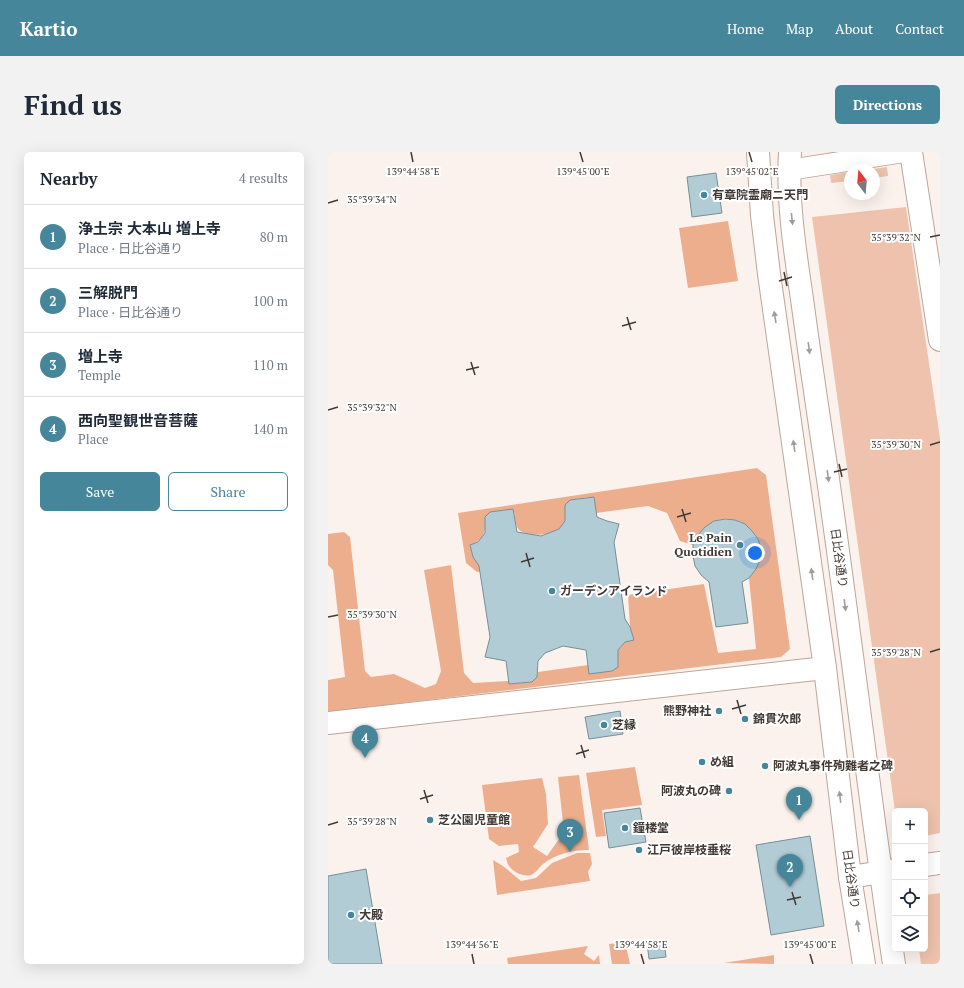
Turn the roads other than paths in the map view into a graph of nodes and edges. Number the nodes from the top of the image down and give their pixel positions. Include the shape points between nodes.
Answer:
1 (758, 152) edge
2 (904, 152) edge
3 (912, 152) edge
4 (789, 161) edge
5 (940, 340) edge
6 (825, 668) junction
7 (328, 723) edge
8 (940, 863) edge
9 (928, 865) edge
10 (888, 871) edge
11 (850, 876) junction
12 (864, 964) edge
13 (894, 964) edge

6 -> 1 main road, 日比谷通り via 768,267
2 - 4 street
3 - 5 main road
4 -> 10 main road, 日比谷通り via 798,271
6 - 7 main road
11 -> 6 main road, 日比谷通り
8 - 9 main road
10 - 11 main road
10 - 13 main road, 日比谷通り
12 -> 11 main road, 日比谷通り

